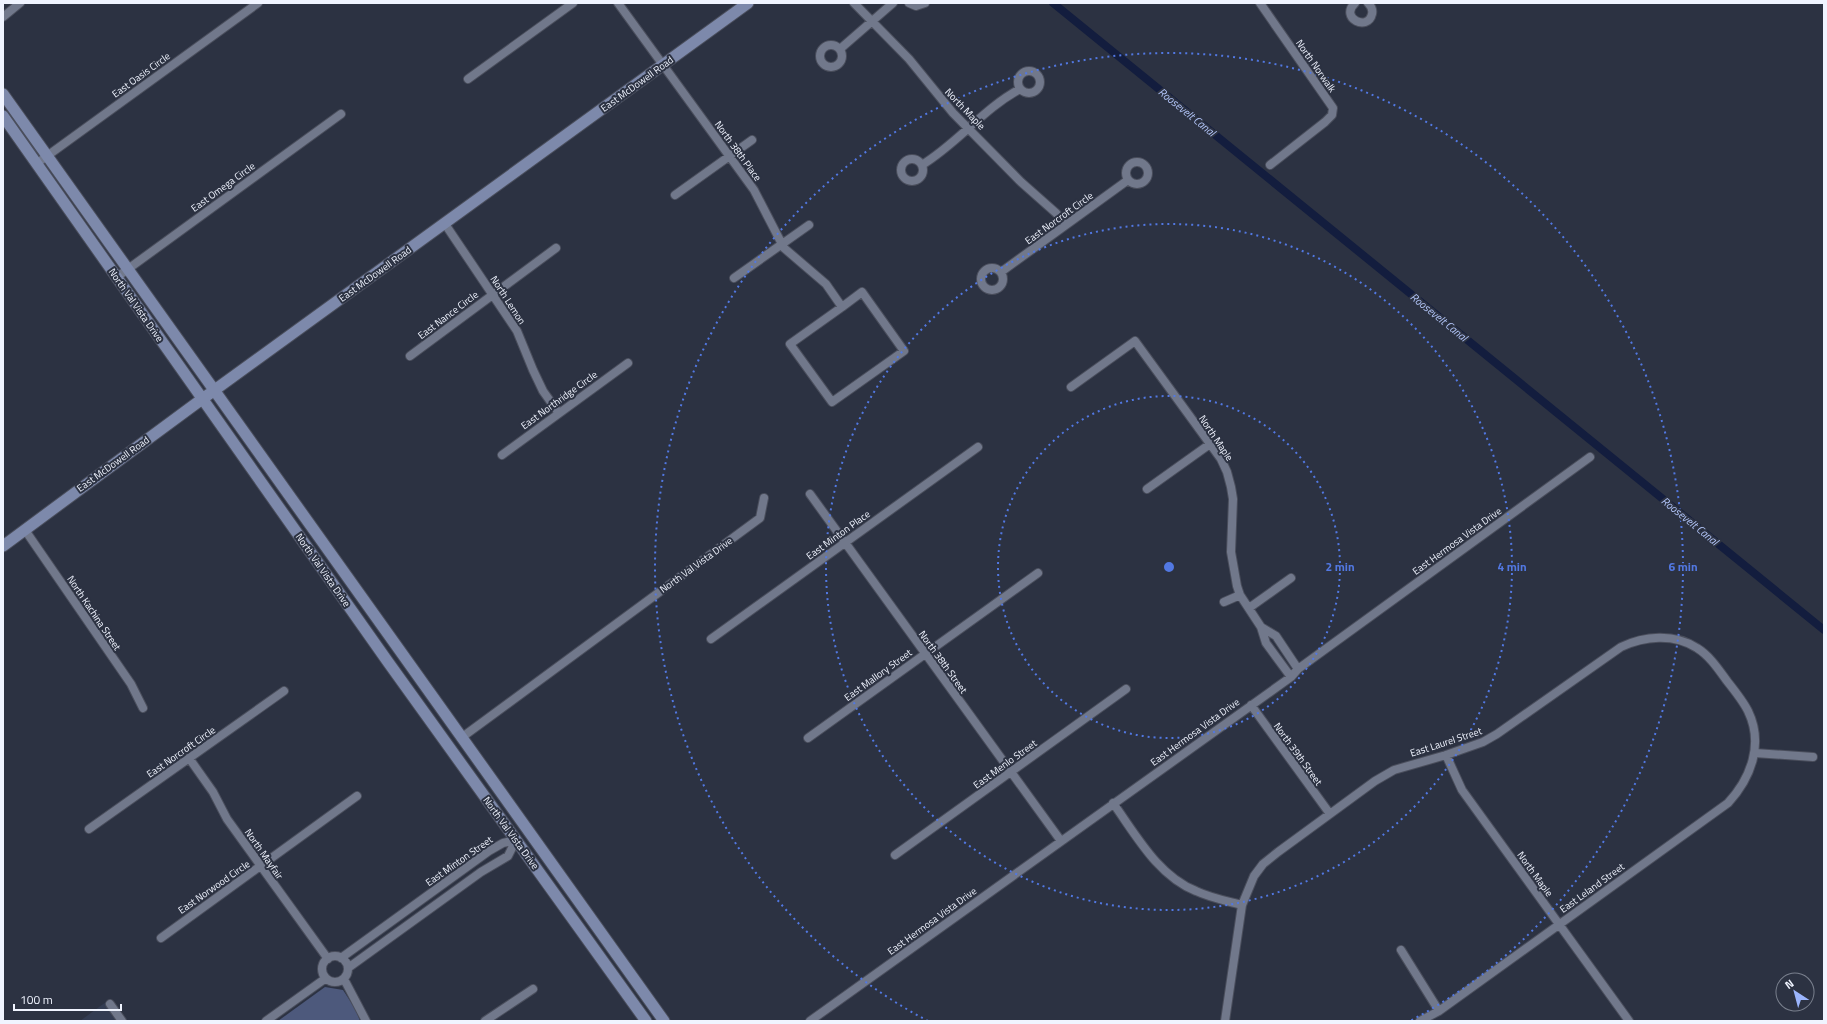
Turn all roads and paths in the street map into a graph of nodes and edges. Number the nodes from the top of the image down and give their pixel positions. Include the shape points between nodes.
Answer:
1 (20, 3) edge
2 (258, 3) edge
3 (573, 3) edge
4 (618, 3) edge
5 (748, 3) edge
6 (854, 3) edge
7 (893, 3) edge
8 (909, 3) edge
9 (925, 3) edge
10 (1260, 3) edge
11 (1355, 3) edge
12 (1370, 4) edge
13 (3, 17) edge
14 (872, 22) junction
15 (840, 49) dead end
16 (663, 65) junction
17 (468, 79) dead end
18 (1020, 89) dead end
19 (3, 94) edge
20 (341, 114) dead end
21 (3, 116) edge
22 (968, 128) junction
23 (752, 140) dead end
24 (47, 156) junction
25 (729, 156) junction
26 (36, 164) junction
27 (922, 165) dead end
28 (1270, 165) dead end
29 (1128, 180) dead end
30 (675, 195) dead end
31 (445, 224) junction
32 (809, 225) dead end
33 (1066, 225) junction
34 (782, 244) junction
35 (556, 248) dead end
36 (128, 270) junction
37 (1001, 272) dead end
38 (117, 277) junction
39 (734, 278) dead end
40 (493, 294) junction
41 (842, 307) junction
42 (410, 356) dead end
43 (628, 363) dead end
44 (1071, 387) dead end
45 (214, 390) junction
46 (202, 399) junction
47 (558, 412) junction
48 (1210, 444) junction
49 (978, 447) dead end
50 (502, 454) dead end
51 (1590, 457) dead end
52 (1146, 489) dead end
53 (810, 494) dead end
54 (764, 498) dead end
55 (311, 528) junction
56 (25, 530) junction
57 (299, 537) junction
58 (845, 543) junction
59 (3, 546) edge
60 (1038, 573) dead end
61 (1291, 578) dead end
62 (1240, 595) junction
63 (1224, 602) dead end
64 (368, 607) junction
65 (1249, 608) junction
66 (355, 616) junction
67 (1262, 627) junction
68 (711, 639) dead end
69 (925, 654) junction
70 (1298, 669) junction
71 (1291, 677) junction
72 (284, 690) dead end
73 (1126, 690) dead end
74 (1251, 705) junction
75 (143, 708) dead end
76 (447, 718) junction
77 (435, 727) junction
78 (461, 738) junction
79 (808, 738) dead end
80 (449, 746) junction
81 (1755, 753) junction
82 (1446, 755) junction
83 (1813, 757) dead end
84 (189, 758) junction
85 (1011, 772) junction
86 (357, 796) dead end
87 (1113, 803) junction
88 (1330, 814) junction
89 (516, 815) junction
90 (504, 823) junction
91 (89, 829) dead end
92 (528, 832) junction
93 (516, 840) junction
94 (1061, 841) junction
95 (896, 855) dead end
96 (553, 866) junction
97 (260, 867) junction
98 (541, 875) junction
99 (575, 897) junction
100 (1242, 905) junction
101 (563, 906) junction
102 (586, 913) junction
103 (574, 921) junction
104 (1559, 925) junction
105 (161, 938) dead end
106 (1401, 950) dead end
107 (341, 958) junction
108 (328, 959) junction
109 (348, 968) junction
110 (326, 978) junction
111 (344, 979) junction
112 (533, 989) dead end
113 (110, 1004) dead end
114 (1439, 1011) junction
115 (122, 1021) edge
116 (266, 1021) edge
117 (366, 1021) edge
118 (485, 1021) edge
119 (646, 1021) edge
120 (664, 1021) edge
121 (810, 1021) edge
122 (1225, 1021) edge
123 (1420, 1021) edge
124 (1628, 1021) edge

1 - 13 street
2 - 24 street, East Oasis Circle
3 - 17 street
4 - 16 street, North 38th Place
5 - 16 main road, East McDowell Road
6 - 14 street, North Maple
7 - 14 street
8 - 9 street via 916,6
10 - 28 street, North Norwalk via 1333,108 1332,115 1325,122
11 - 12 street via 1350,15 1361,23 1371,17
14 - 15 street
14 - 22 street, North Maple via 909,59 941,100
16 - 25 street, North 38th Place
16 - 31 main road, East McDowell Road
18 - 22 street
19 - 24 main road, North Val Vista Drive
20 - 36 street, East Omega Circle
21 - 26 main road, North Val Vista Drive
22 - 27 street via 943,151
22 - 33 street, North Maple
23 - 25 street
24 - 26 street, East Oasis Circle
24 - 36 main road, North Val Vista Drive
25 - 30 street
25 - 34 street, North 38th Place via 754,190
26 - 38 main road, North Val Vista Drive
29 - 33 street, East Norcroft Circle
31 - 40 street, North Lemon
31 - 45 main road, East McDowell Road
32 - 34 street
33 - 37 street, East Norcroft Circle
34 - 39 street
34 - 41 street, North 38th Place via 826,284
35 - 40 street, East Nance Circle
36 - 38 street, East Omega Circle
36 - 45 main road, North Val Vista Drive
38 - 46 main road, North Val Vista Drive
40 - 42 street, East Nance Circle
40 - 47 street, North Lemon via 517,331 543,391
41 - 41 street via 862,292 904,351 832,402 790,344
43 - 47 street, East Northridge Circle
44 - 48 street, North Maple via 1135,341
45 - 46 main road, East McDowell Road
45 - 55 main road, North Val Vista Drive
46 - 56 main road, East McDowell Road
46 - 57 main road, North Val Vista Drive
47 - 50 street, East Northridge Circle
48 - 52 street
48 - 62 street, North Maple via 1221,459 1231,486 1231,552 1233,572
49 - 58 street, East Minton Place
51 - 70 street, East Hermosa Vista Drive
53 - 58 street, North 38th Street
54 - 78 street, North Val Vista Drive via 760,518
55 - 57 main road
55 - 64 main road, North Val Vista Drive
56 - 59 main road, East McDowell Road
56 - 75 street, North Kachina Street via 131,684
57 - 66 main road, North Val Vista Drive
58 - 68 street, East Minton Place
58 - 69 street, North 38th Street
60 - 69 street, East Mallory Street
61 - 65 street
62 - 63 street
62 - 65 street, North Maple
64 - 66 main road
64 - 76 main road, North Val Vista Drive
65 - 67 street, North Maple
66 - 77 main road, North Val Vista Drive
67 - 70 street, North Maple via 1276,636
67 - 71 street, North Maple via 1266,643
69 - 79 street, East Mallory Street
69 - 85 street, North 38th Street
70 - 71 street, East Hermosa Vista Drive
71 - 74 street, East Hermosa Vista Drive
72 - 84 street, East Norcroft Circle
73 - 85 street, East Menlo Street
74 - 87 street, East Hermosa Vista Drive
74 - 88 street, North 39th Street
76 - 77 main road
76 - 78 main road, North Val Vista Drive
77 - 80 main road, North Val Vista Drive
78 - 80 main road
78 - 89 main road, North Val Vista Drive
80 - 90 main road, North Val Vista Drive
81 - 82 street, East Laurel Street via 1753,726 1749,713 1716,667 1697,648 1681,641 1661,638 1644,639 1621,647 1510,726 1483,742
81 - 83 street
81 - 104 street, East Leland Street via 1740,790 1728,803
82 - 88 street, East Laurel Street via 1394,770
82 - 104 street, North Maple via 1462,790
84 - 91 street, East Norcroft Circle
84 - 97 street, North Mayfair
85 - 94 street, North 38th Street
85 - 95 street, East Menlo Street
86 - 97 street, East Norwood Circle
87 - 94 street, East Hermosa Vista Drive
87 - 100 street via 1153,858 1178,882 1212,898
88 - 100 street, East Laurel Street via 1263,864 1254,876
89 - 90 main road
89 - 92 main road, North Val Vista Drive
90 - 93 main road, North Val Vista Drive
92 - 93 main road
92 - 96 main road, North Val Vista Drive
93 - 98 main road, North Val Vista Drive
93 - 107 street, East Minton Street via 503,843 489,851
93 - 109 street via 508,856 481,872
94 - 121 street, East Hermosa Vista Drive
96 - 98 main road
96 - 99 main road, North Val Vista Drive
97 - 105 street, East Norwood Circle
97 - 108 street, North Mayfair
98 - 101 main road, North Val Vista Drive
99 - 101 main road
99 - 102 main road, North Val Vista Drive
100 - 122 street, East Laurel Street
101 - 103 main road, North Val Vista Drive
102 - 103 main road
102 - 120 main road, North Val Vista Drive
103 - 119 main road, North Val Vista Drive
104 - 114 street, East Leland Street
104 - 124 street, North Maple
106 - 114 street
107 - 108 street via 336,956
107 - 109 street
108 - 110 street via 323,966
109 - 111 street
110 - 111 street via 333,982
110 - 116 street
111 - 117 street
112 - 118 street
113 - 115 street
114 - 123 street, East Leland Street

